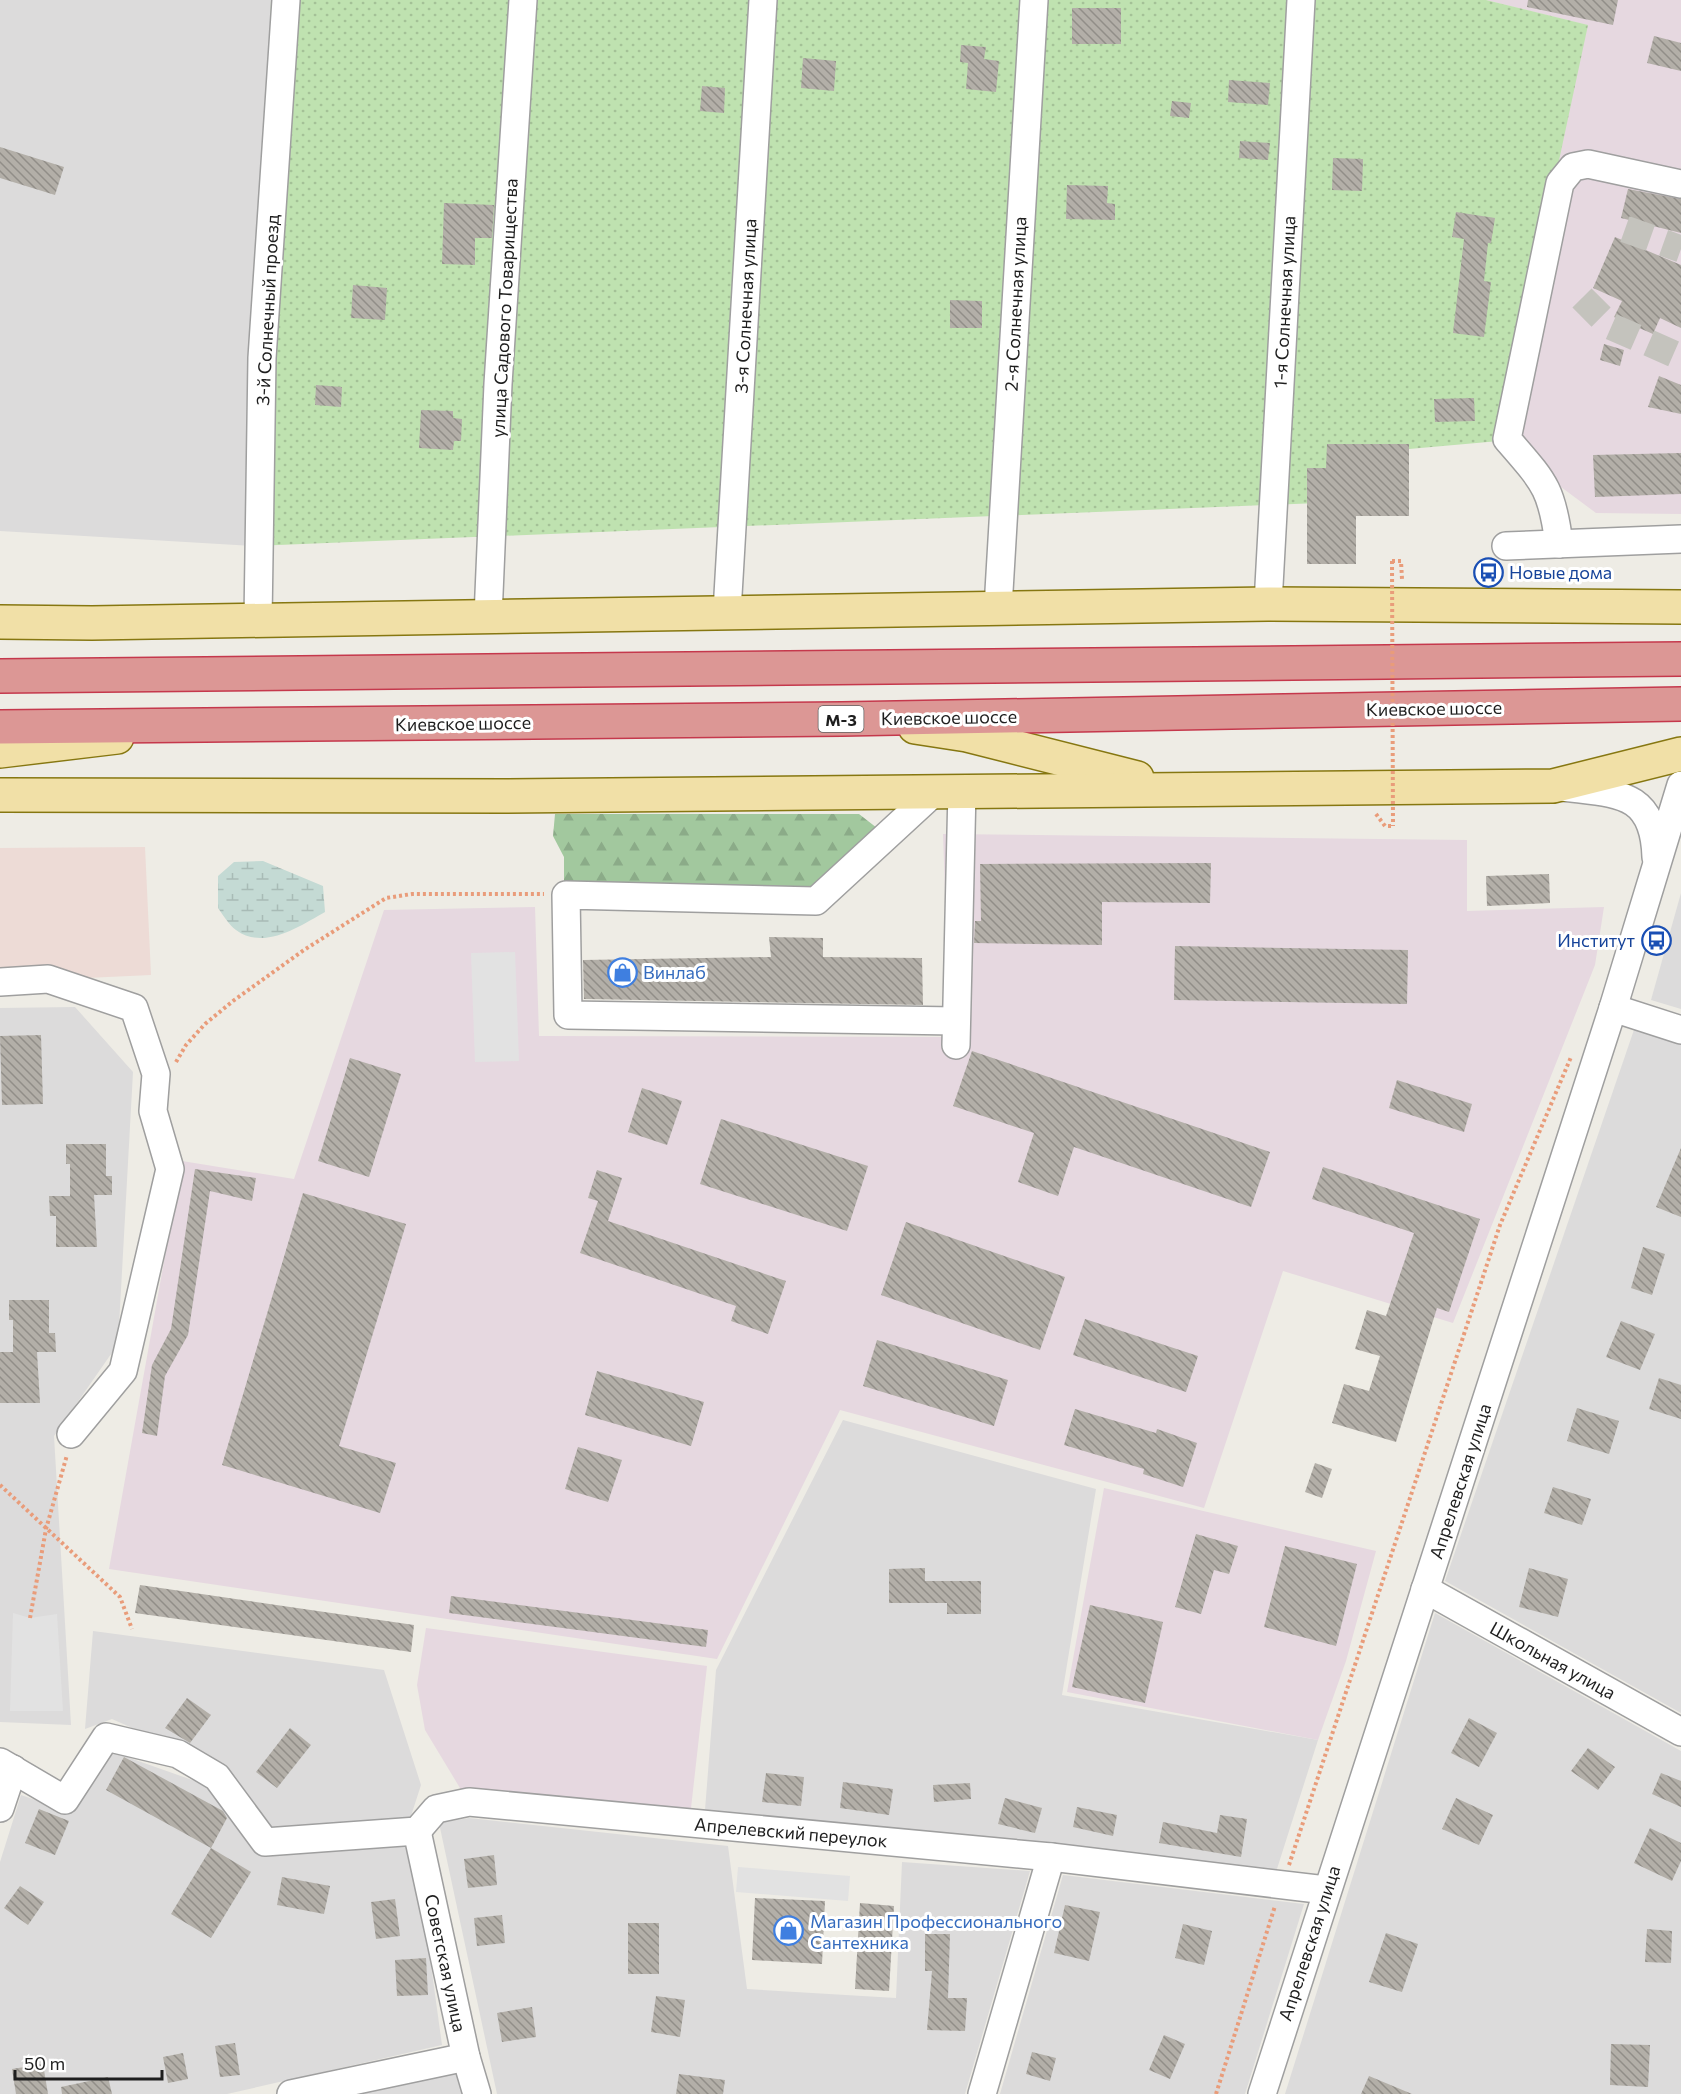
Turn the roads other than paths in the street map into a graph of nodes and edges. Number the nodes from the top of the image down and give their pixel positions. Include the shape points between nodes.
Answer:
1 (286, 0) edge
2 (523, 0) edge
3 (763, 0) edge
4 (1034, 0) edge
5 (1301, 0) edge
6 (1681, 184) edge
7 (1681, 539) edge
8 (1560, 544) junction
9 (1506, 546) dead end
10 (1268, 604) junction
11 (1681, 607) edge
12 (998, 608) junction
13 (727, 612) junction
14 (488, 617) junction
15 (258, 620) junction
16 (0, 622) edge
17 (1681, 659) edge
18 (0, 676) edge
19 (1681, 704) edge
20 (842, 719) junction
21 (0, 727) edge
22 (186, 727) junction
23 (0, 751) edge
24 (1681, 754) edge
25 (1681, 785) edge
26 (1553, 786) junction
27 (952, 790) junction
28 (1250, 790) junction
29 (0, 795) edge
30 (1656, 868) junction
31 (0, 982) edge
32 (1613, 1008) junction
33 (1681, 1030) edge
34 (70, 1434) road end
35 (1425, 1589) junction
36 (1681, 1732) edge
37 (6, 1765) edge
38 (0, 1808) edge
39 (417, 1831) junction
40 (1051, 1857) junction
41 (1326, 1890) junction
42 (466, 2057) junction
43 (291, 2094) edge
44 (477, 2094) edge
45 (982, 2094) edge
46 (1262, 2094) edge

1 - 15 street, 3-й Солнечный проезд via 262,358
2 - 14 street, улица Садового Товарищества via 498,384
3 - 13 street, 3-я Солнечная улица
4 - 12 street, 2-я Солнечная улица
5 - 10 street, 1-я Солнечная улица
6 - 8 street via 1588,164 1573,167 1560,183 1507,439 1545,483
7 - 8 street
8 - 9 street
10 - 11 main road
10 - 12 main road
12 - 13 main road
13 - 14 main road
14 - 15 main road
15 - 16 main road
17 - 18 highway
19 - 20 highway, Киевское шоссе / М-3
20 - 22 highway, Киевское шоссе / М-3
20 - 28 main road via 967,735 1135,777
21 - 22 highway, Киевское шоссе / М-3
22 - 23 main road
24 - 26 main road
25 - 30 street, Апрелевская улица
26 - 28 main road
26 - 30 street via 1615,794 1632,801 1654,830
27 - 27 street via 956,1033 568,1015 566,895 816,901 930,796
27 - 28 main road
27 - 29 main road via 507,796
30 - 32 street, Апрелевская улица
31 - 34 street via 48,979 134,1008 156,1074 153,1111 170,1169 123,1371
32 - 33 street
32 - 35 street, Апрелевская улица
35 - 36 street, Школьная улица
35 - 41 street, Апрелевская улица
37 - 38 street
37 - 39 street via 65,1800 106,1737 178,1754 217,1777 266,1842
39 - 40 street, Апрелевский переулок via 436,1809 469,1802
39 - 42 street, Советская улица
40 - 41 street, Апрелевский переулок
40 - 45 street
41 - 46 street, Апрелевская улица
42 - 43 street
42 - 44 street, Советская улица

